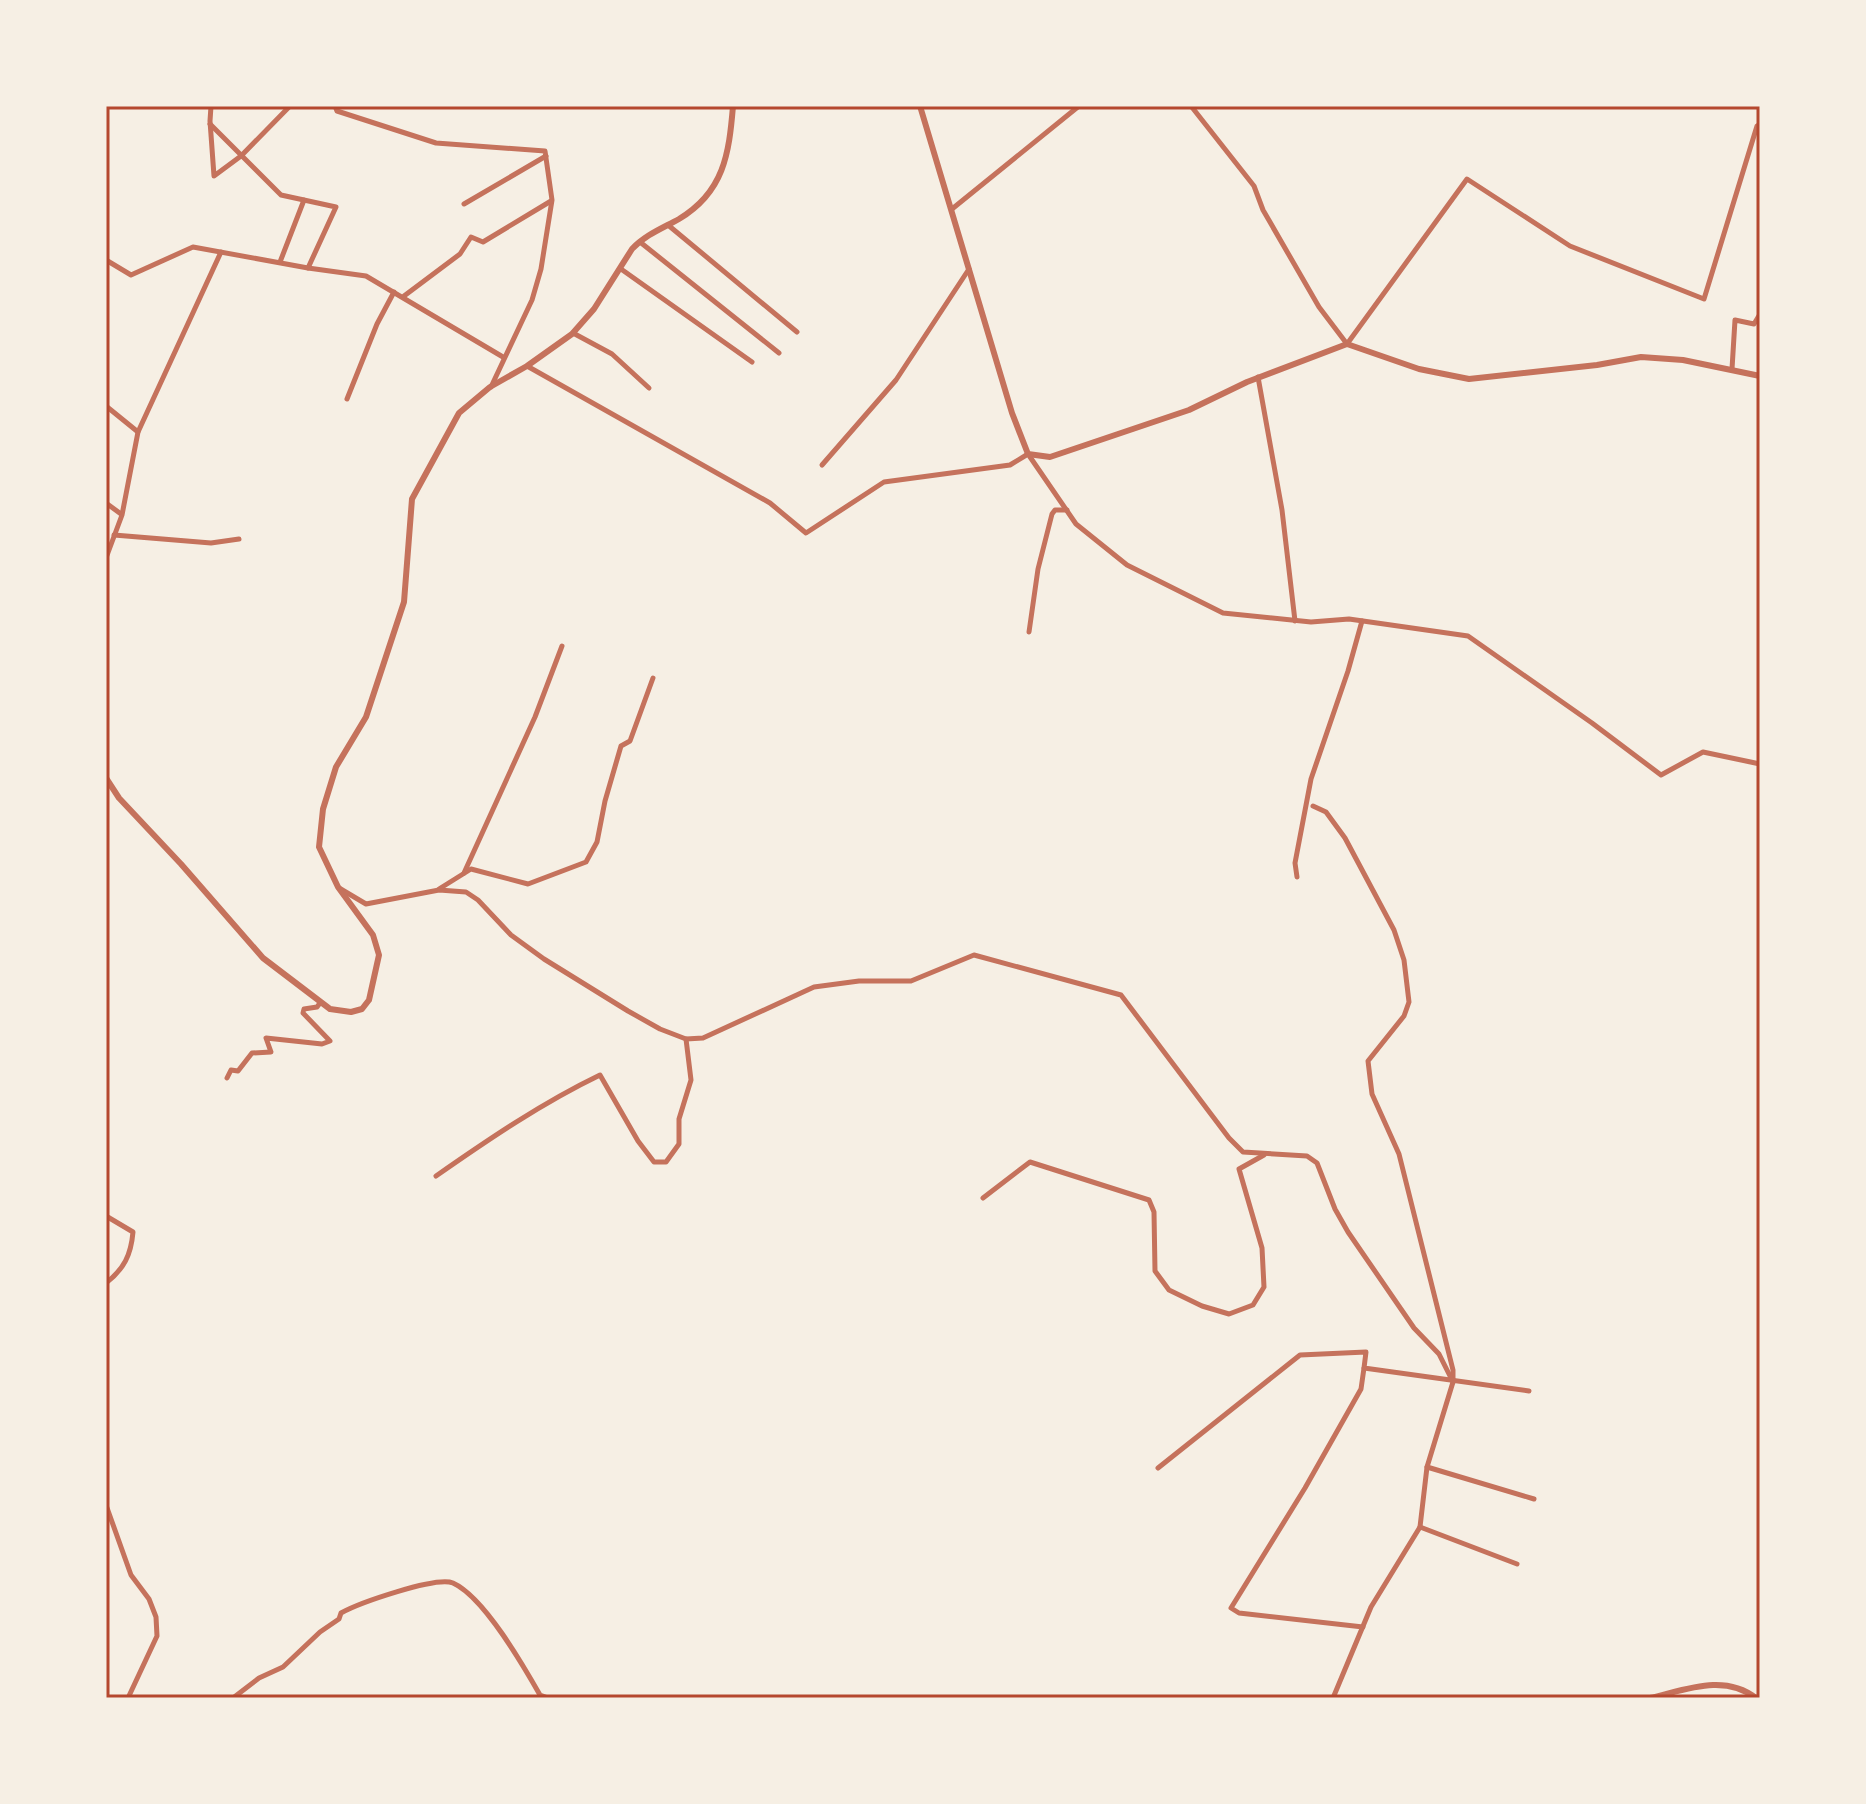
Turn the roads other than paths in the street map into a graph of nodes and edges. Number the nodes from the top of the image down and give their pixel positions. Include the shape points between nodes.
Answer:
1 (211, 106) edge
2 (290, 106) edge
3 (335, 106) edge
4 (733, 106) edge
5 (920, 106) edge
6 (1079, 106) edge
7 (1191, 106) edge
8 (210, 124) junction
9 (1760, 124) edge
10 (241, 156) junction
11 (546, 156) junction
12 (304, 200) junction
13 (552, 200) junction
14 (464, 204) dead end
15 (952, 209) junction
16 (668, 225) junction
17 (639, 241) junction
18 (221, 252) junction
19 (106, 260) edge
20 (280, 262) junction
21 (308, 268) junction
22 (969, 268) junction
23 (621, 269) junction
24 (394, 292) junction
25 (404, 296) junction
26 (1760, 314) edge
27 (797, 332) dead end
28 (573, 333) junction
29 (1347, 344) junction
30 (779, 353) dead end
31 (503, 357) junction
32 (752, 362) dead end
33 (527, 366) junction
34 (1732, 369) junction
35 (1760, 376) edge
36 (1258, 377) junction
37 (490, 387) junction
38 (649, 388) dead end
39 (347, 399) dead end
40 (106, 406) edge
41 (138, 432) junction
42 (1028, 454) junction
43 (822, 465) dead end
44 (106, 503) edge
45 (1067, 510) junction
46 (122, 515) junction
47 (114, 535) junction
48 (239, 539) dead end
49 (106, 558) edge
50 (1295, 621) junction
51 (1362, 621) junction
52 (1029, 632) dead end
53 (562, 646) dead end
54 (653, 678) dead end
55 (1760, 764) edge
56 (106, 778) edge
57 (1313, 806) dead end
58 (464, 873) junction
59 (1297, 877) dead end
60 (338, 887) junction
61 (439, 890) junction
62 (320, 1003) junction
63 (686, 1039) junction
64 (227, 1078) dead end
65 (1266, 1154) junction
66 (436, 1176) dead end
67 (983, 1198) dead end
68 (106, 1216) edge
69 (106, 1283) edge
70 (1364, 1368) junction
71 (1453, 1382) junction
72 (1529, 1391) dead end
73 (1427, 1467) junction
74 (1158, 1468) dead end
75 (1534, 1499) dead end
76 (106, 1505) edge
77 (1420, 1527) junction
78 (1517, 1564) dead end
79 (1363, 1627) junction
80 (128, 1698) edge
81 (233, 1698) edge
82 (548, 1698) edge
83 (1333, 1698) edge
84 (1650, 1698) edge
85 (1756, 1698) edge

1 - 8 street
2 - 10 street
3 - 11 street via 337,111 436,143 545,151
4 - 16 street via 730,147 709,195
5 - 15 street
6 - 15 street
7 - 29 street via 1254,186 1319,307
8 - 10 street
8 - 10 street via 214,176
9 - 29 street via 1704,299 1570,246 1467,179
10 - 12 street via 281,195
11 - 13 street
11 - 14 street
12 - 20 street
12 - 21 street via 336,207
13 - 25 street via 483,242 471,237 460,254
13 - 31 street via 532,300
15 - 22 street
16 - 17 street
16 - 27 street
17 - 23 street
17 - 30 street
18 - 19 street via 193,247 131,275
18 - 20 street
18 - 41 street
20 - 21 street
21 - 24 street via 366,276
22 - 42 street
22 - 43 street via 896,380
23 - 28 street
23 - 32 street
24 - 25 street
24 - 39 street
25 - 31 street
26 - 34 street via 1754,324 1735,320
28 - 33 street
28 - 38 street via 612,354
29 - 34 street via 1419,369 1469,379 1641,357
29 - 36 street
31 - 37 street
33 - 37 street
33 - 42 street via 770,503 806,533 884,482 1010,465
34 - 35 street
36 - 42 street via 1161,420 1050,457
36 - 50 street
37 - 60 street via 459,413 412,499 404,602 366,717 336,767 323,809 319,847
40 - 41 street
41 - 46 street
42 - 45 street
44 - 46 street
45 - 50 street via 1076,524 1127,565 1223,613
45 - 52 street via 1052,514
46 - 47 street
47 - 48 street via 211,543
47 - 49 street
50 - 51 street
51 - 55 street via 1468,636 1661,775 1703,752
51 - 59 street via 1311,779
53 - 58 street
54 - 58 street via 630,741 621,746 597,842 586,862 528,884 471,869
56 - 62 street via 263,958
57 - 71 street via 1326,812 1345,838 1394,930 1404,960 1409,1002 1368,1061 1372,1094 1401,1163
58 - 61 street
60 - 61 street via 366,904
60 - 62 street via 373,935 379,955 362,1009 351,1012
61 - 63 street via 466,892 544,959 660,1029
62 - 64 street via 303,1013 330,1041 266,1038 271,1052 252,1053
63 - 65 street via 703,1038 814,987 911,981 974,955 1121,995 1229,1138 1243,1152
63 - 66 street via 691,1080 679,1119 679,1144 666,1162 654,1162 638,1141 600,1075 559,1095
65 - 67 street via 1239,1169 1262,1248 1264,1287 1253,1305 1229,1314 1169,1290 1155,1271 1149,1200 1030,1162
65 - 71 street via 1307,1156 1317,1163 1348,1232 1414,1328 1439,1354
68 - 69 street via 133,1232 131,1251
70 - 71 street
70 - 74 street via 1366,1352 1300,1355
70 - 79 street via 1361,1389 1231,1608
71 - 72 street
71 - 73 street
73 - 75 street
73 - 77 street
76 - 80 street via 131,1575 156,1617 157,1636
77 - 78 street
77 - 79 street
79 - 83 street
81 - 82 street via 283,1667 341,1613 431,1581 452,1582 472,1597 522,1662 540,1695
84 - 85 street via 1713,1683 1737,1686

